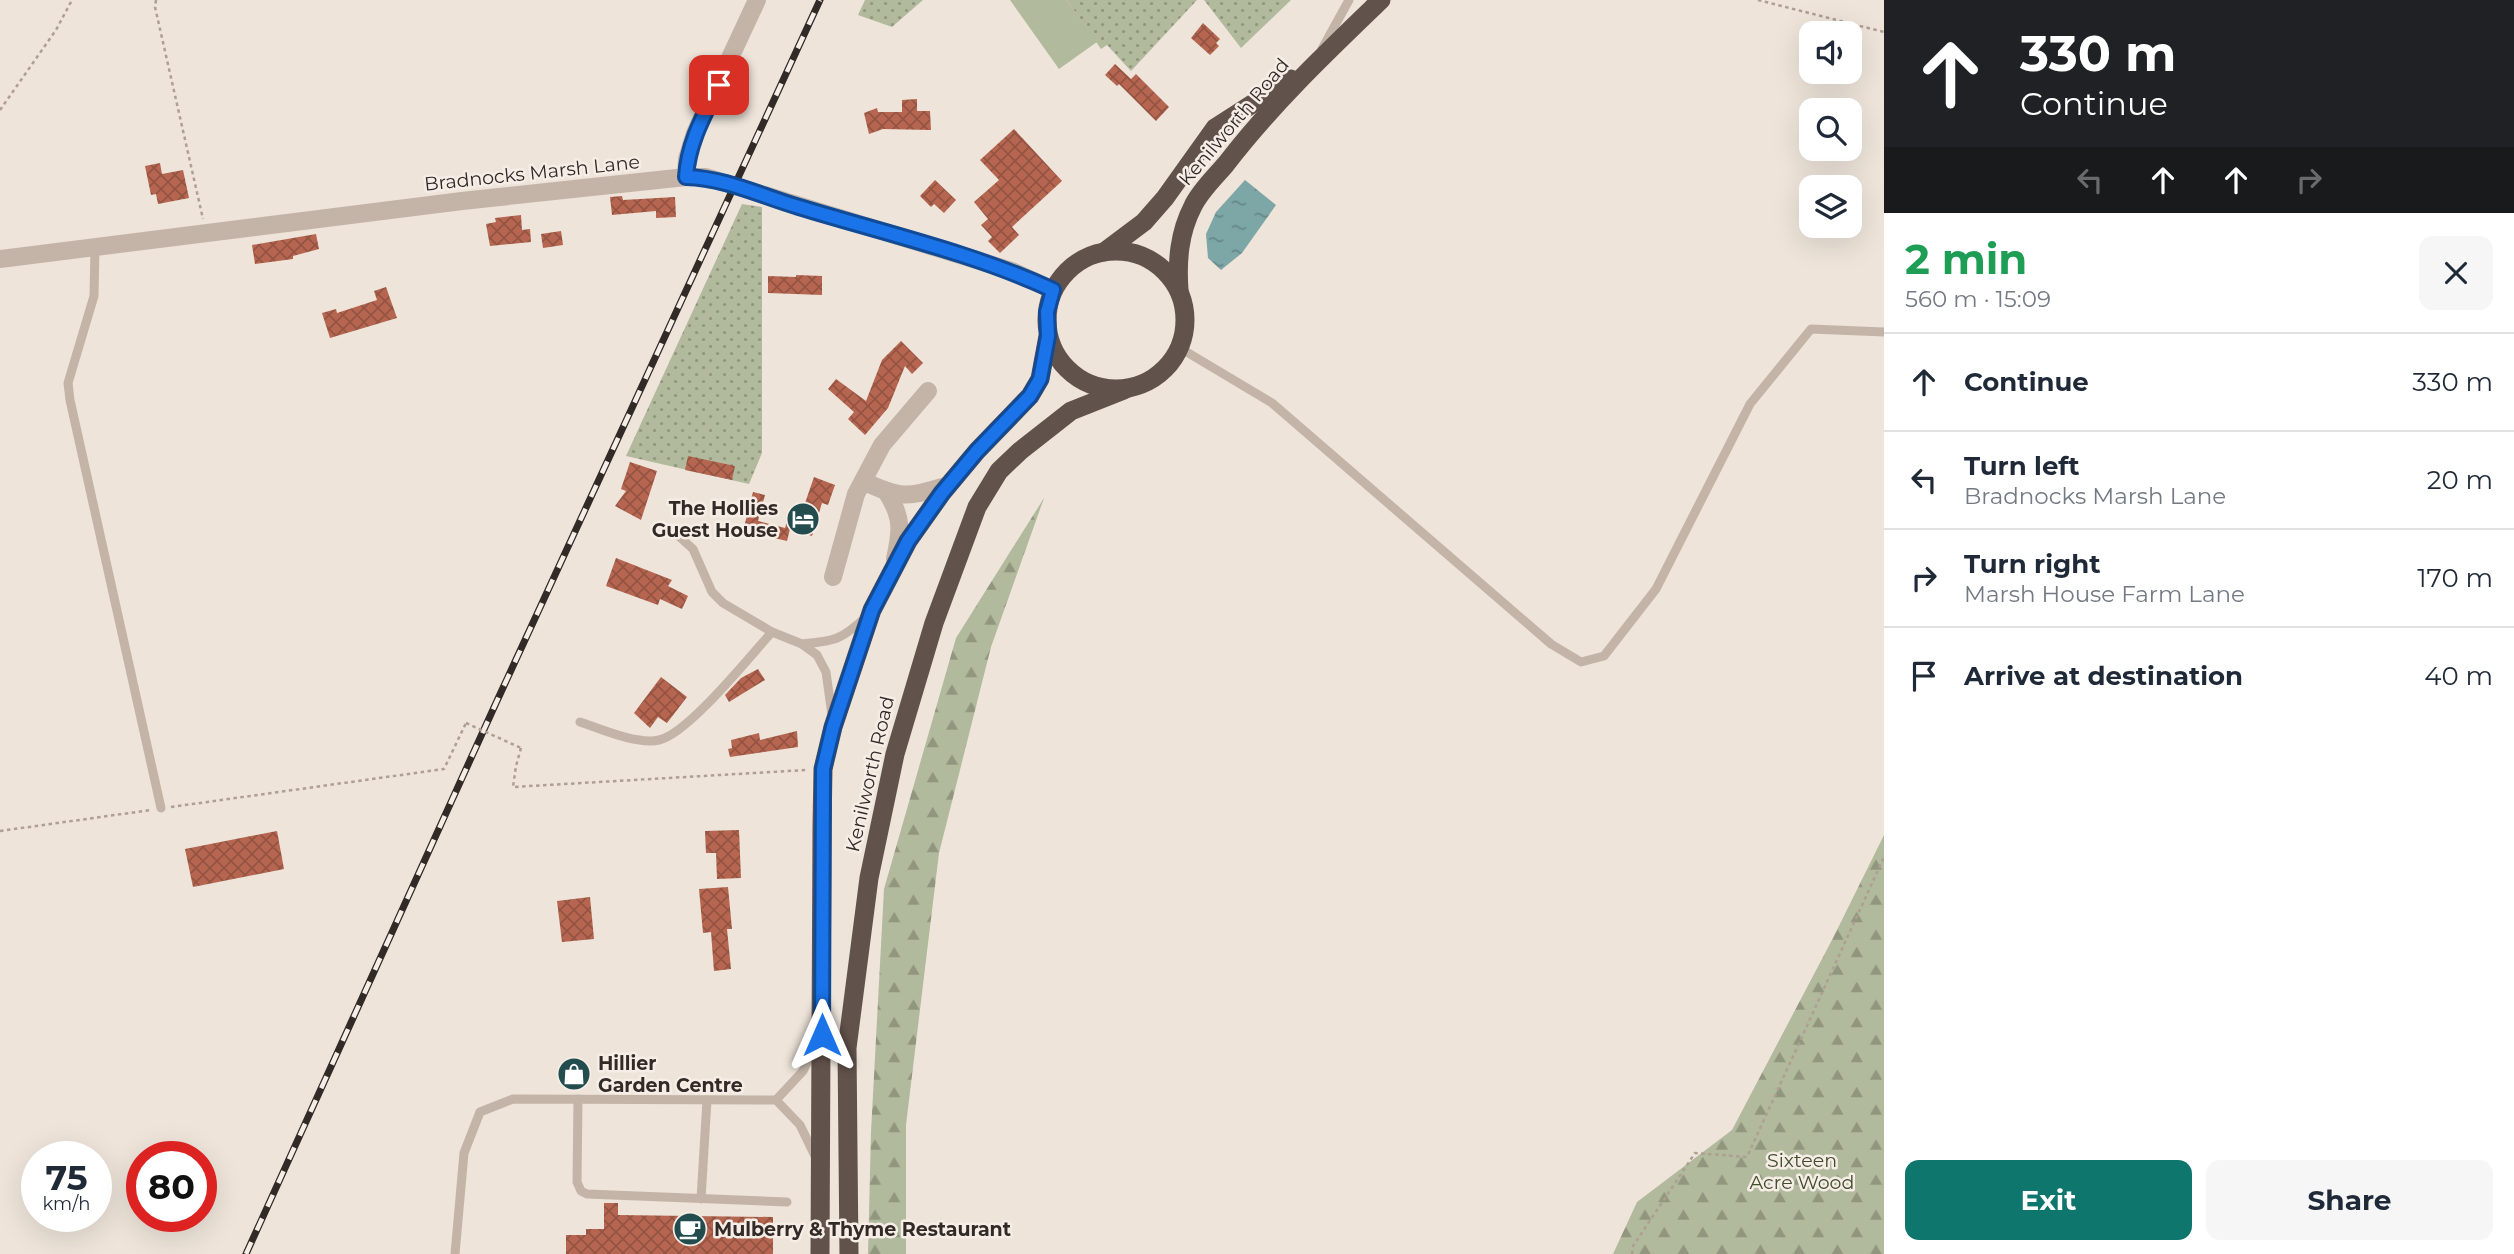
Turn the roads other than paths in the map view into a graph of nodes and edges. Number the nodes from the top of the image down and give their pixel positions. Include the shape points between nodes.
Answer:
1 (757, 0) edge
2 (1349, 0) edge
3 (1381, 0) edge
4 (1312, 65) junction
5 (686, 177) junction
6 (95, 246) junction
7 (1104, 252) junction
8 (0, 259) edge
9 (1053, 290) junction
10 (1180, 291) junction
11 (1884, 332) edge
12 (1048, 336) junction
13 (1181, 348) junction
14 (1124, 390) junction
15 (928, 391) dead end
16 (863, 481) junction
17 (949, 485) junction
18 (887, 493) junction
19 (674, 531) dead end
20 (893, 570) junction
21 (833, 577) dead end
22 (872, 610) junction
23 (772, 632) junction
24 (802, 644) junction
25 (580, 722) dead end
26 (833, 727) junction
27 (161, 808) road end
28 (822, 1035) junction
29 (578, 1099) junction
30 (707, 1100) junction
31 (776, 1100) junction
32 (822, 1169) junction
33 (701, 1199) junction
34 (787, 1202) dead end
35 (455, 1254) edge
36 (820, 1254) edge
37 (849, 1254) edge

1 - 5 street via 695,133
2 - 4 lane, Kenilworth Road
3 - 4 highway, Kenilworth Road
4 - 7 highway, Kenilworth Road via 1215,128 1144,222
4 - 10 highway, Kenilworth Road via 1193,205 1177,265
5 - 6 street, Bradnocks Marsh Lane
5 - 9 street, Bradnocks Marsh Lane via 719,180 1012,271
6 - 8 street, Bradnocks Marsh Lane
6 - 27 lane via 94,296 68,383
7 - 9 highway via 1074,265
7 - 10 highway via 1127,251 1149,258 1167,272
9 - 12 highway via 1047,312
10 - 13 highway via 1185,310
11 - 13 lane via 1811,329 1750,404 1656,589 1604,656 1581,662 1551,644 1272,403
12 - 14 highway via 1058,359 1076,378 1099,388
12 - 17 highway, Kenilworth Road via 1040,379 1030,396
13 - 14 highway via 1167,369 1148,383
14 - 37 highway, Kenilworth Road via 1071,411 999,471 977,507 934,623 895,754 869,878 847,1048
15 - 16 street via 882,445
16 - 18 street
16 - 21 street
17 - 18 street via 911,496
17 - 20 highway, Kenilworth Road
18 - 20 street, Kenilworth Road via 902,528
19 - 23 lane via 693,548 712,592
20 - 22 highway, Kenilworth Road
22 - 24 lane via 846,635
22 - 26 highway, Kenilworth Road
23 - 24 lane
23 - 25 lane via 682,727 659,740 624,737
24 - 26 lane via 817,655 826,672
26 - 28 highway, Kenilworth Road via 823,769
28 - 31 lane via 803,1071
28 - 32 highway, Kenilworth Road
29 - 30 lane
29 - 33 lane via 577,1182 581,1191
29 - 35 lane via 513,1099 480,1112 464,1153
30 - 31 lane
30 - 33 lane
31 - 32 lane via 800,1125
32 - 36 highway, Kenilworth Road
33 - 34 lane

